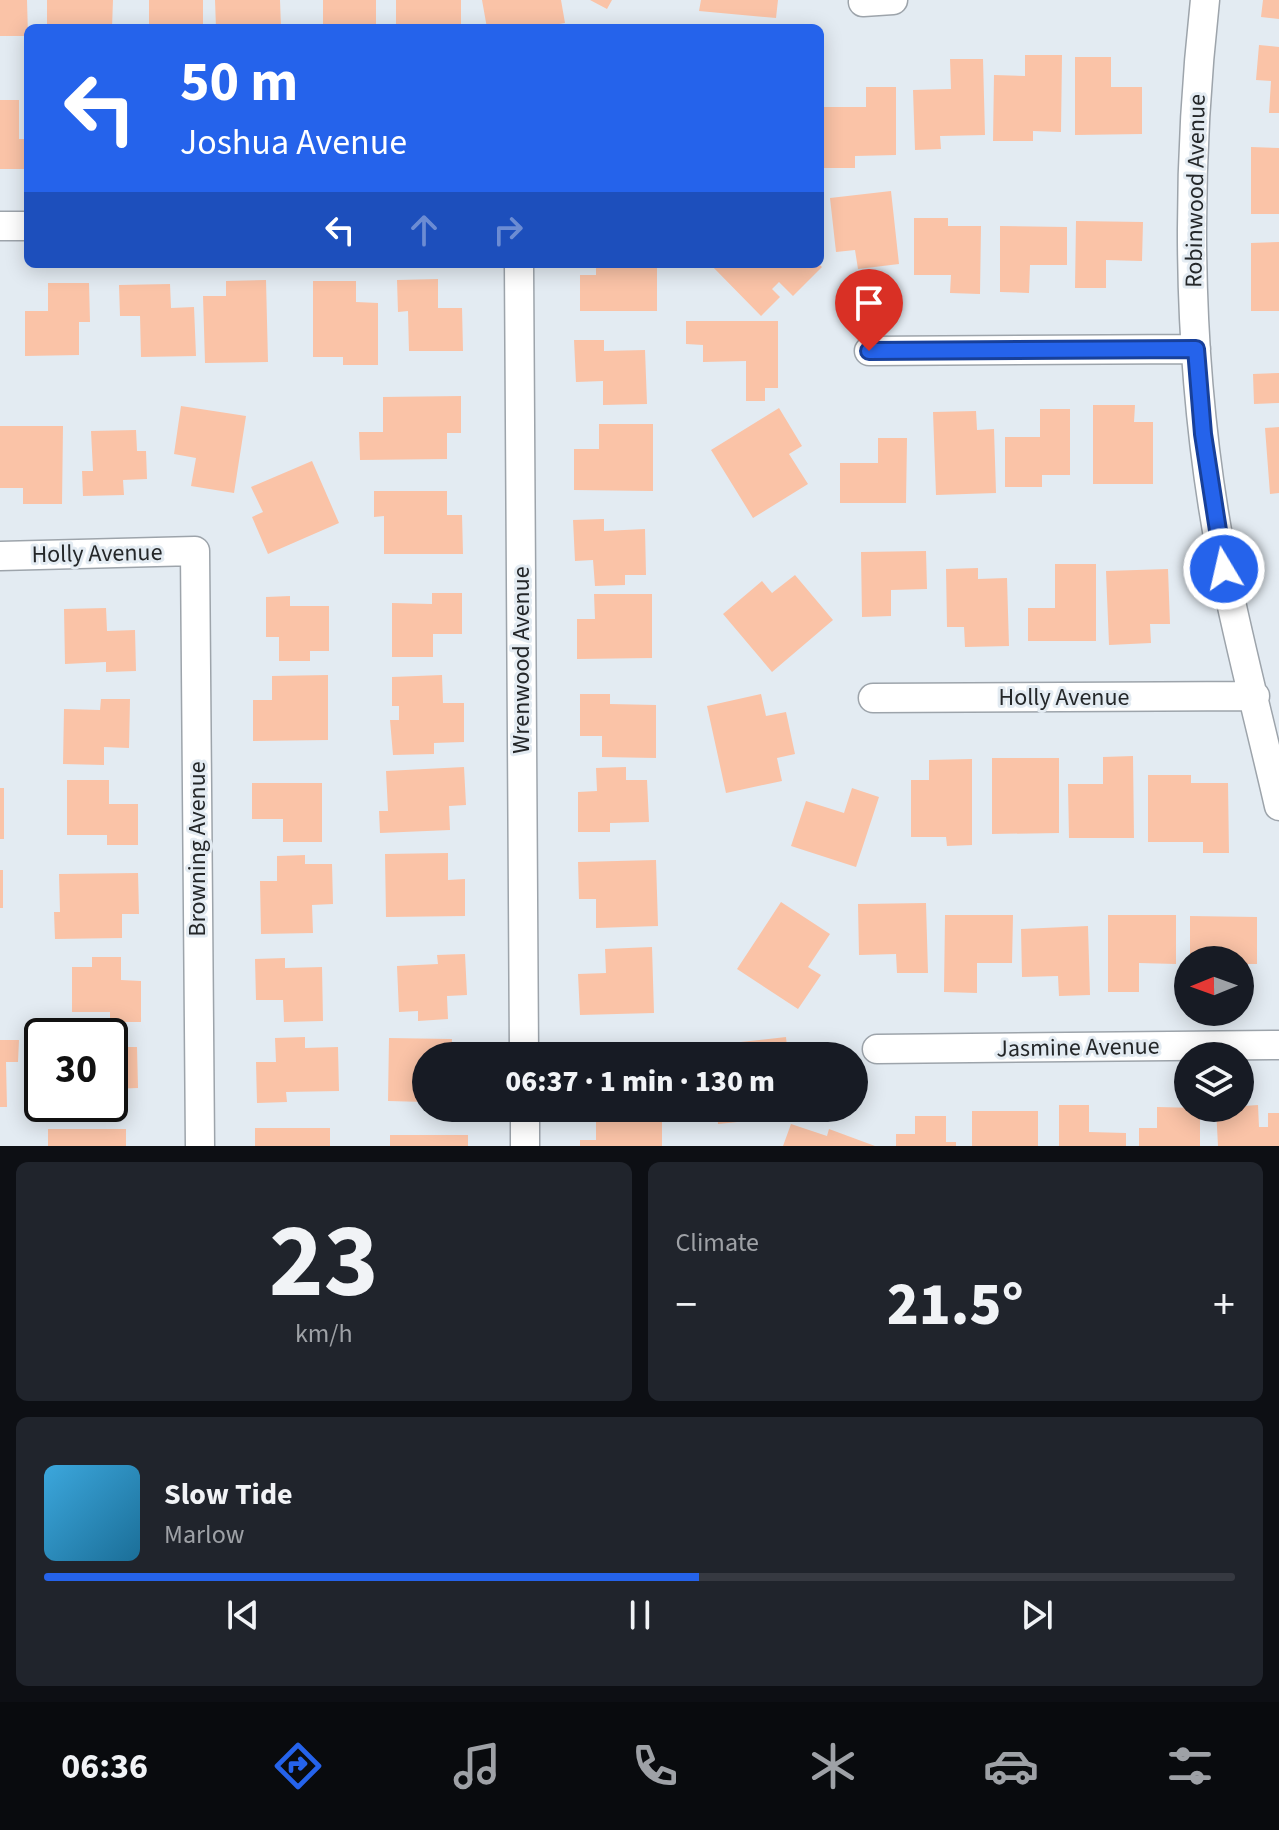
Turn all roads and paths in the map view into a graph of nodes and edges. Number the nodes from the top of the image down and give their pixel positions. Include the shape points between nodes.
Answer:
1 (893, 0) edge
2 (1205, 0) edge
3 (863, 2) dead end
4 (0, 226) edge
5 (24, 226) edge
6 (519, 268) edge
7 (1196, 349) junction
8 (869, 351) dead end
9 (195, 551) joint
10 (0, 556) edge
11 (1255, 696) junction
12 (873, 698) dead end
13 (1279, 806) edge
14 (524, 1042) edge
15 (1279, 1045) edge
16 (877, 1049) dead end
17 (525, 1122) edge
18 (200, 1146) edge
19 (525, 1146) edge

1 - 3 street
2 - 7 street, Robinwood Avenue via 1189,216
4 - 5 street
6 - 14 street, Wrenwood Avenue
7 - 8 street
7 - 11 street, Robinwood Avenue via 1224,569
9 - 10 street, Holly Avenue
9 - 18 street, Browning Avenue
11 - 12 street, Holly Avenue
11 - 13 street, Robinwood Avenue
15 - 16 street, Jasmine Avenue
17 - 19 street

